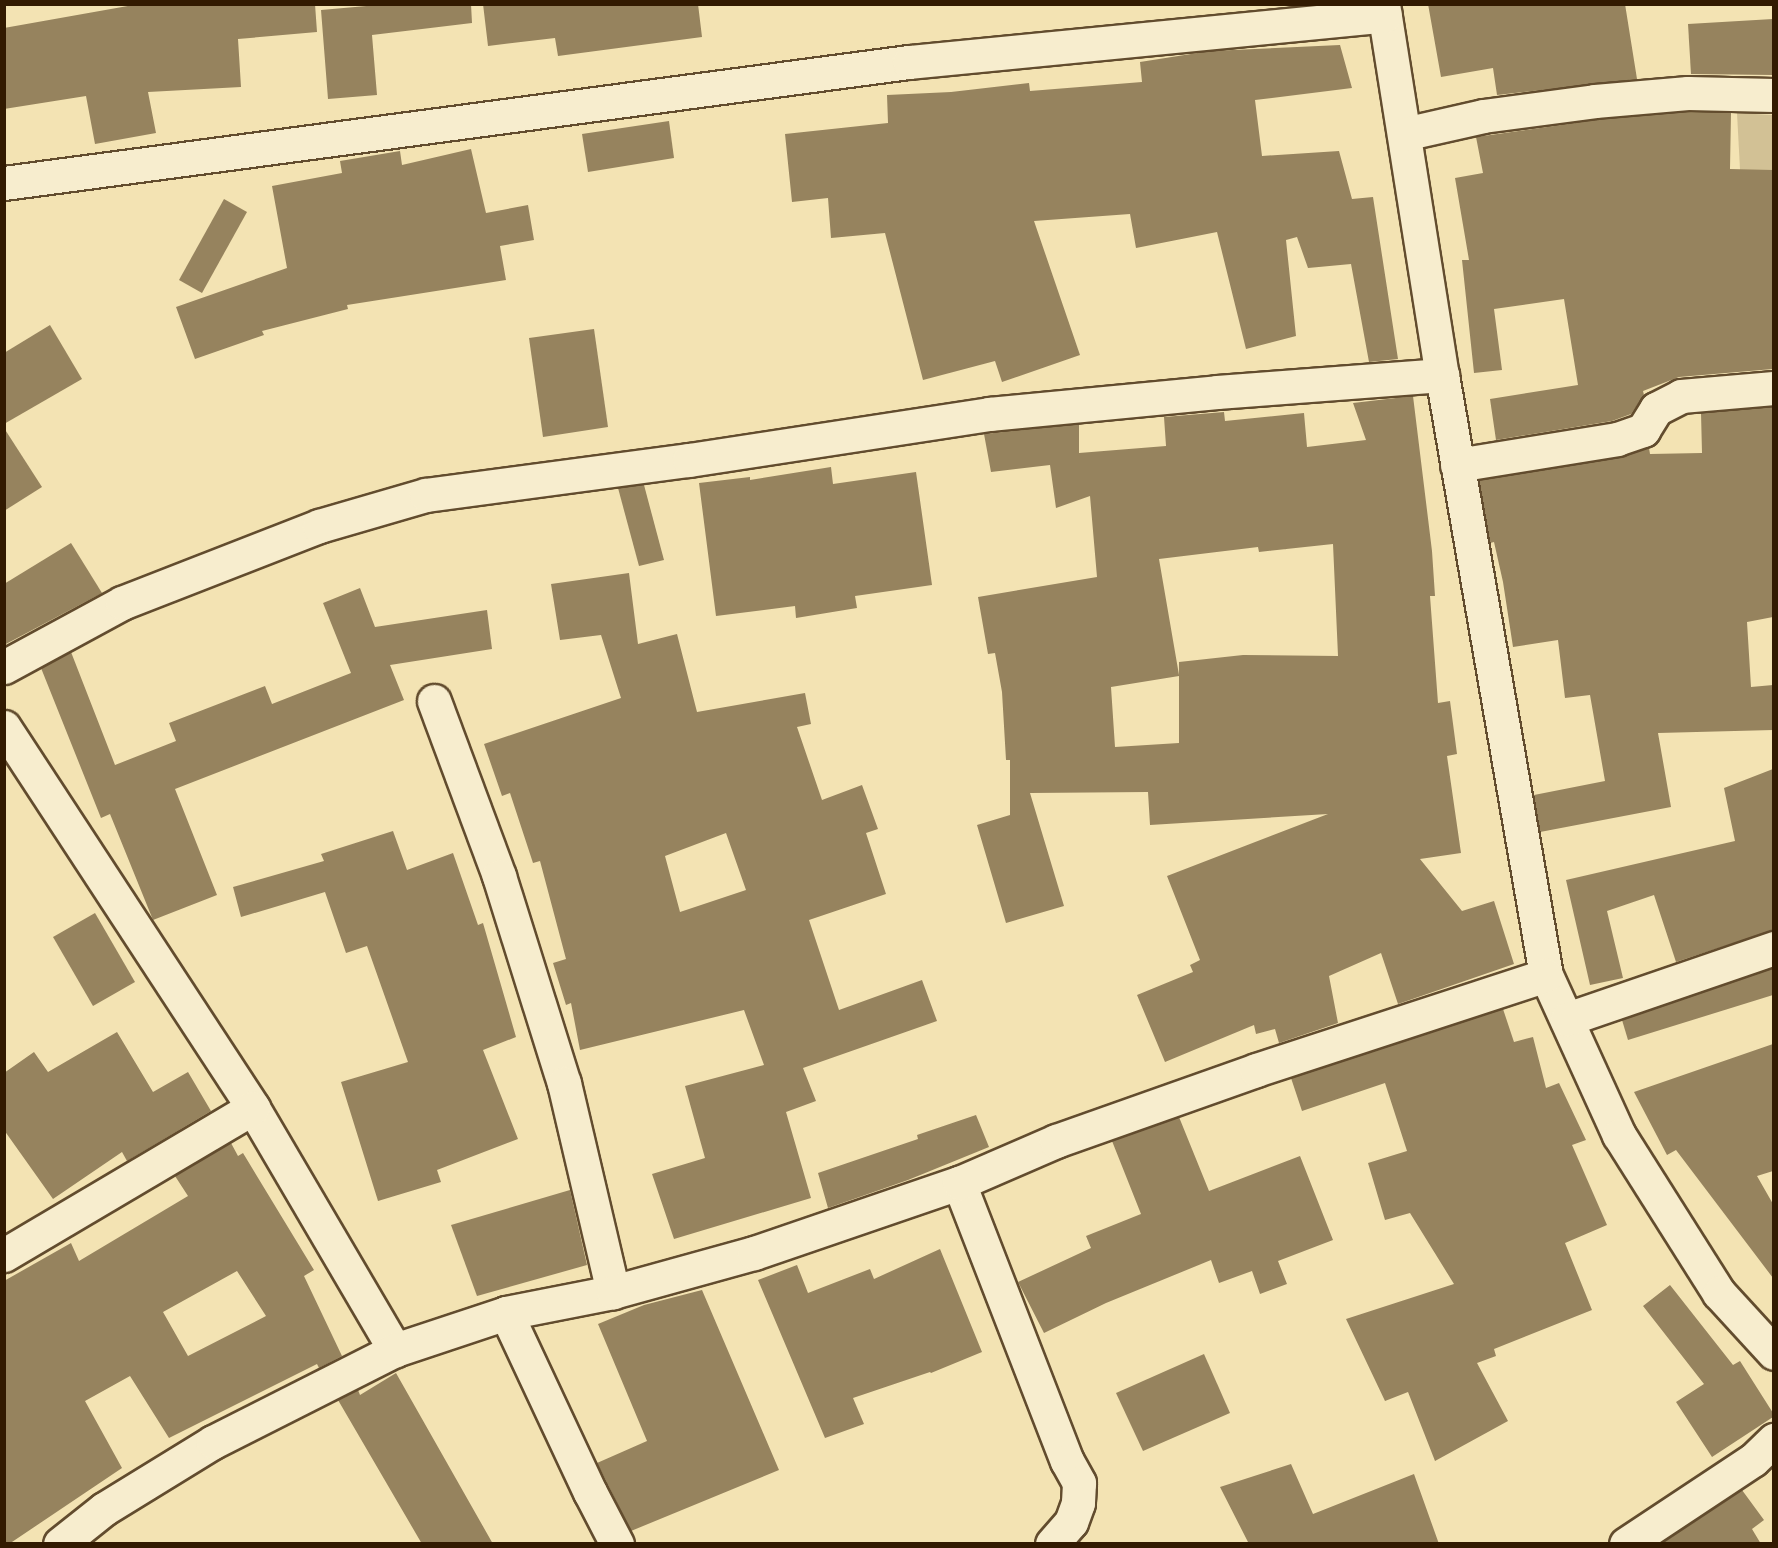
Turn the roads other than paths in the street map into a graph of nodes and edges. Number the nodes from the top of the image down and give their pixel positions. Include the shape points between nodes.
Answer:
1 (1384, 10) edge
2 (1773, 95) edge
3 (1404, 134) junction
4 (4, 183) edge
5 (1442, 375) junction
6 (1773, 388) edge
7 (1457, 465) junction
8 (4, 667) edge
9 (434, 701) dead end
10 (4, 727) edge
11 (1773, 948) edge
12 (1546, 975) junction
13 (1567, 1019) junction
14 (253, 1108) junction
15 (959, 1183) junction
16 (4, 1255) edge
17 (613, 1292) junction
18 (506, 1313) junction
19 (395, 1350) junction
20 (1773, 1353) edge
21 (1773, 1440) edge
22 (60, 1544) edge
23 (617, 1544) edge
24 (1052, 1544) edge
25 (1626, 1544) edge

1 - 3 street
1 - 4 street via 909,62
2 - 3 street via 1688,93 1595,102 1483,116
3 - 5 street
5 - 7 street
5 - 8 street via 989,414 426,495 320,526 122,603
6 - 7 street via 1681,396 1656,409 1643,430 1617,439
7 - 12 street
9 - 17 street via 499,876 564,1083
10 - 14 street
11 - 13 street
12 - 13 street
12 - 15 street via 1056,1141
13 - 20 street via 1619,1135 1719,1293
14 - 16 street
14 - 19 street
15 - 17 street via 754,1253
15 - 24 street via 1066,1461 1078,1483 1078,1503 1071,1522
17 - 18 street
18 - 19 street
18 - 23 street
19 - 22 street via 213,1442 104,1509
21 - 25 street via 1752,1460

